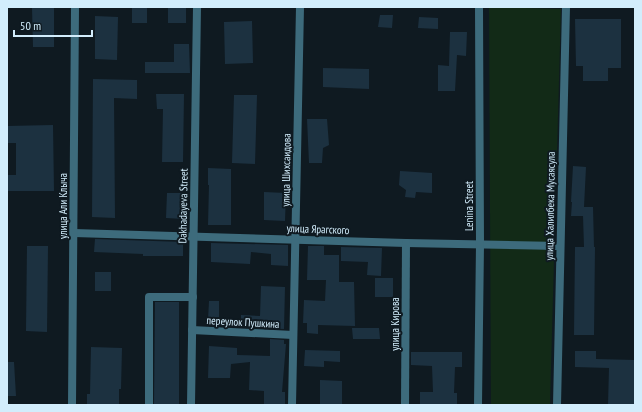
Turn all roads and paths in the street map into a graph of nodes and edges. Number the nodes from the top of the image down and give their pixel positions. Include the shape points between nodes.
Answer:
1 (75, 7) edge
2 (197, 7) edge
3 (300, 7) edge
4 (479, 7) edge
5 (566, 7) edge
6 (74, 233) junction
7 (194, 236) junction
8 (295, 239) junction
9 (406, 243) junction
10 (480, 244) junction
11 (560, 246) junction
12 (193, 297) junction
13 (192, 330) junction
14 (294, 335) junction
15 (72, 405) edge
16 (149, 405) edge
17 (192, 405) edge
18 (292, 405) edge
19 (405, 405) edge
20 (478, 405) edge
21 (557, 405) edge

1 - 6 street, улица Али Клыча
2 - 7 street, Dakhadayeva Street
3 - 8 street, улица Шихсаидова
4 - 10 street, Lenina Street
5 - 11 street, улица Халилбека Мусаясула
6 - 7 street, улица Ярагского
6 - 15 street, улица Али Клыча
7 - 8 street, улица Ярагского
7 - 12 street, Dakhadayeva Street
8 - 9 street, улица Ярагского
8 - 14 street, улица Шихсаидова
9 - 10 street, улица Ярагского
9 - 19 street, улица Кирова
10 - 11 street, улица Ярагского
10 - 20 street, Lenina Street
11 - 21 street, улица Халилбека Мусаясула
12 - 13 street, Dakhadayeva Street
12 - 16 street via 149,297
13 - 14 street, переулок Пушкина
13 - 17 street, Dakhadayeva Street
14 - 18 street, улица Шихсаидова

